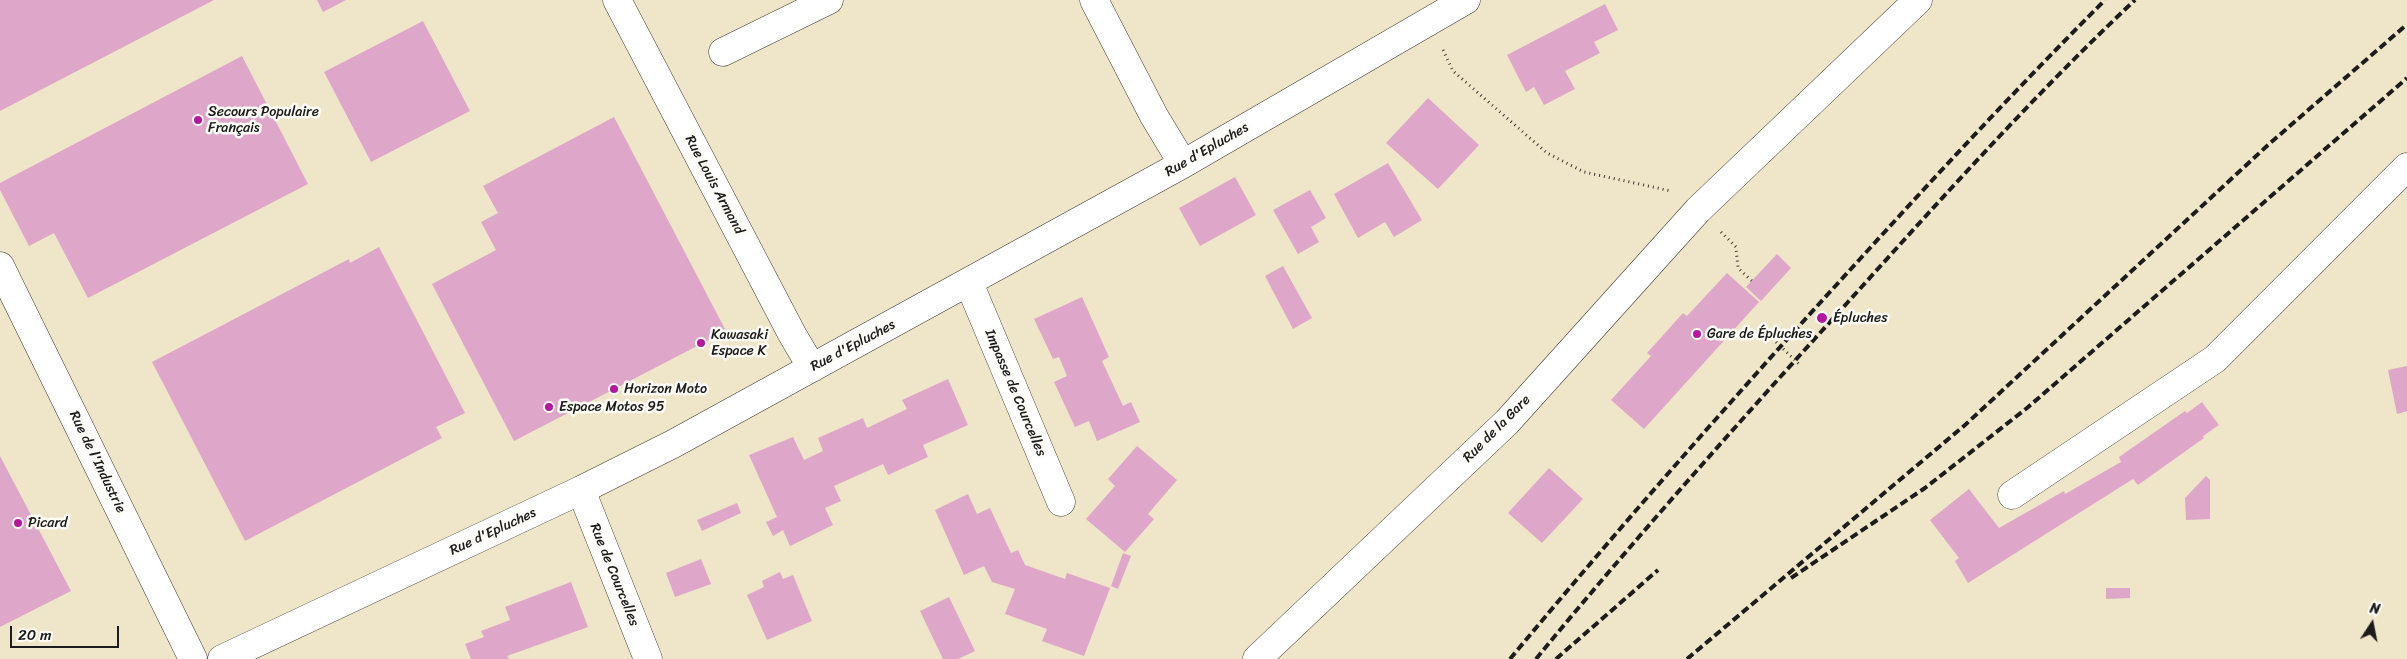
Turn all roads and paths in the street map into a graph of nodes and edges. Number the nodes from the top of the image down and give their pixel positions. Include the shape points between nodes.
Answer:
1 (617, 0) edge
2 (829, 0) edge
3 (1094, 0) edge
4 (1466, 0) edge
5 (1918, 0) edge
6 (1428, 20) junction
7 (723, 52) dead end
8 (1184, 164) junction
9 (2407, 167) edge
10 (1672, 191) dead end
11 (0, 266) edge
12 (968, 283) junction
13 (1776, 342) dead end
14 (1801, 366) dead end
15 (812, 368) junction
16 (581, 490) junction
17 (2012, 495) dead end
18 (1061, 502) dead end
19 (193, 659) edge
20 (222, 659) edge
21 (648, 659) edge
22 (1257, 659) edge

1 - 15 street, Rue Louis Armand
2 - 7 street
3 - 8 street via 1154,116
4 - 6 street, Rue d'Epluches
5 - 22 street, Rue de la Gare via 1722,185 1507,422
6 - 8 street, Rue d'Epluches
6 - 10 path via 1453,71 1547,153 1584,172
8 - 12 street, Rue d'Epluches
9 - 17 street via 2215,359
11 - 19 street, Rue de l'Industrie
12 - 15 street, Rue d'Epluches
12 - 18 street, Impasse de Courcelles
13 - 14 path
15 - 16 street, Rue d'Epluches
16 - 20 street, Rue d'Epluches
16 - 21 street, Rue de Courcelles

